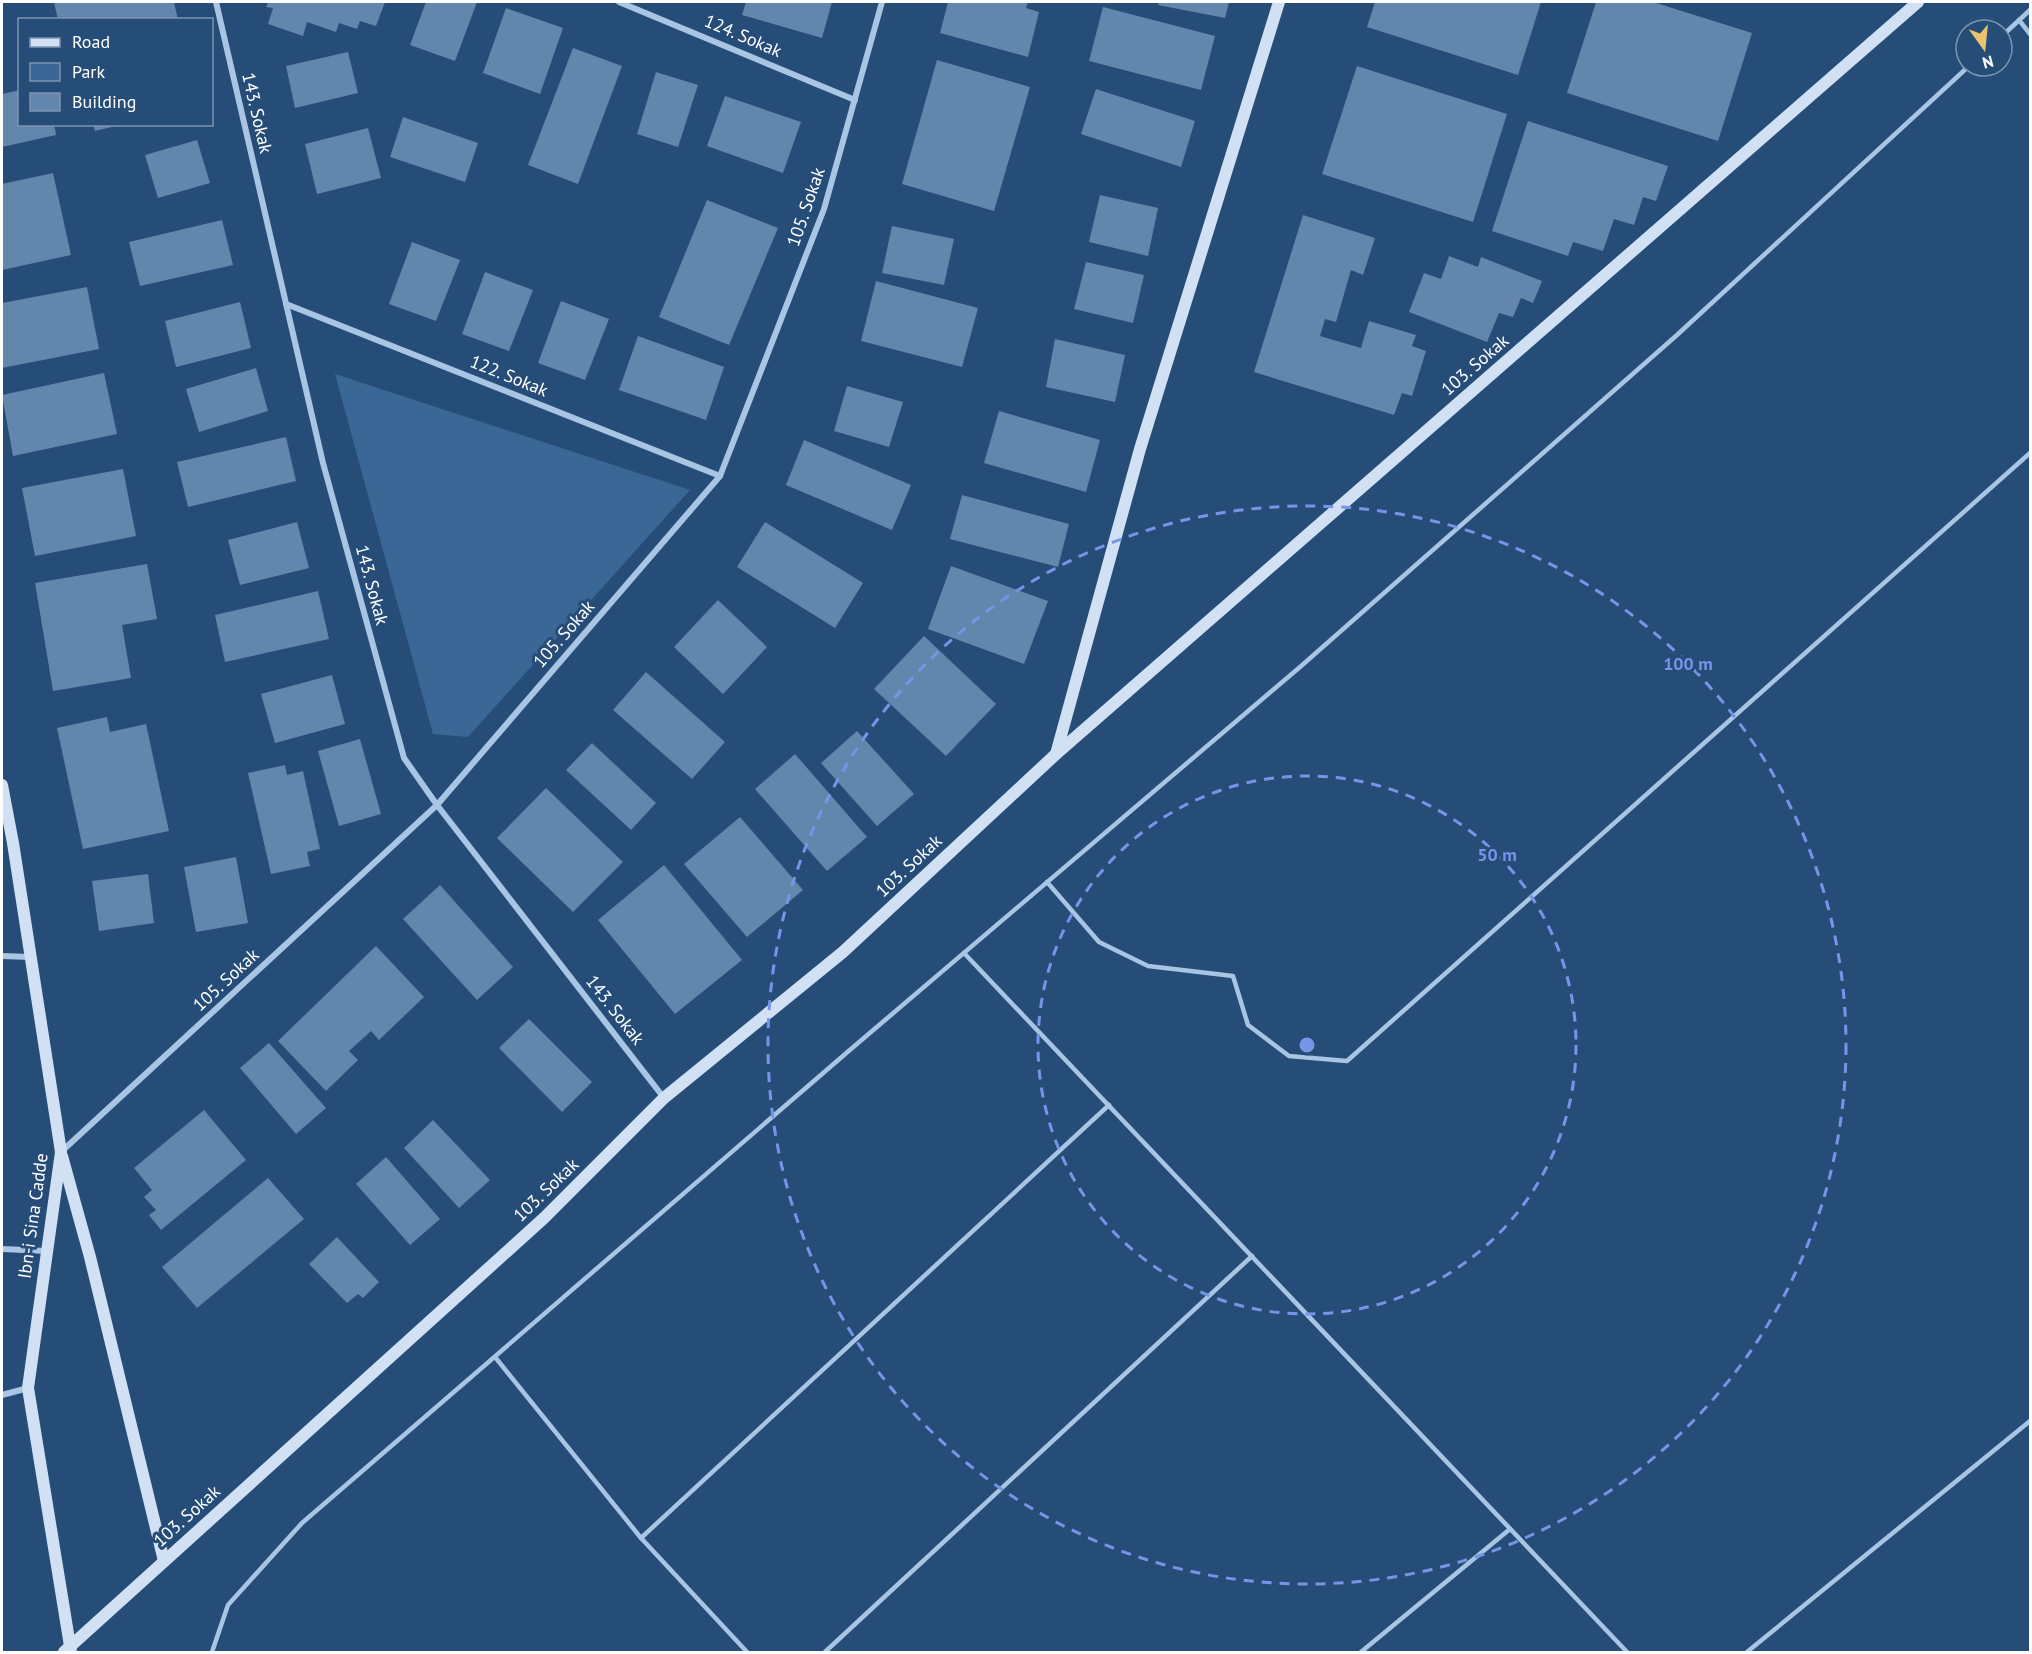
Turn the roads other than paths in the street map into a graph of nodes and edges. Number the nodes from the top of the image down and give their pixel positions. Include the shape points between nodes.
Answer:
1 (216, 2) edge
2 (619, 2) edge
3 (882, 2) edge
4 (1279, 2) edge
5 (1918, 2) edge
6 (2031, 10) edge
7 (2019, 20) junction
8 (2014, 25) edge
9 (2031, 34) edge
10 (1957, 78) edge
11 (855, 100) junction
12 (286, 304) junction
13 (2031, 453) edge
14 (720, 476) junction
15 (1055, 755) junction
16 (2, 785) edge
17 (437, 805) junction
18 (1047, 882) junction
19 (964, 953) junction
20 (2, 956) edge
21 (30, 957) junction
22 (664, 1098) junction
23 (1109, 1105) junction
24 (61, 1152) junction
25 (2, 1249) edge
26 (46, 1251) junction
27 (1252, 1256) junction
28 (495, 1357) junction
29 (28, 1388) junction
30 (2, 1395) edge
31 (2031, 1421) edge
32 (1510, 1529) junction
33 (641, 1538) junction
34 (164, 1562) junction
35 (68, 1651) edge
36 (212, 1653) edge
37 (747, 1653) edge
38 (825, 1653) edge
39 (1361, 1653) edge
40 (1627, 1653) edge
41 (1747, 1653) edge

1 - 12 street, 143. Sokak
2 - 11 street, 124. Sokak
3 - 11 street, 105. Sokak
4 - 15 street via 1140,449
5 - 15 street, 103. Sokak
6 - 7 lane
7 - 8 lane
7 - 9 lane
10 - 18 lane via 1677,335 1309,660
11 - 14 street, 105. Sokak via 824,209
12 - 14 street, 122. Sokak
12 - 17 street, 143. Sokak via 323,463 404,758
13 - 18 lane via 1347,1061 1289,1056 1248,1025 1233,976 1148,966 1099,942
14 - 17 street, 105. Sokak
15 - 22 street, 103. Sokak via 843,952
16 - 21 street, Ibn-i Sina Cadde
17 - 22 street, 143. Sokak
17 - 24 street, 105. Sokak
18 - 19 lane
19 - 23 lane
19 - 28 lane
20 - 21 street
21 - 24 street, Ibn-i Sina Cadde
22 - 34 street, 103. Sokak via 544,1218
23 - 27 lane
23 - 33 lane
24 - 26 street, Ibn-i Sina Cadde
24 - 34 street
25 - 26 street
26 - 29 street, Ibn-i Sina Cadde
27 - 32 lane
27 - 38 lane
28 - 33 lane
28 - 36 lane via 302,1523 228,1605
29 - 30 street
29 - 35 street, Ibn-i Sina Cadde
31 - 41 lane
32 - 39 lane
32 - 40 lane
33 - 37 lane
34 - 35 street, 103. Sokak

